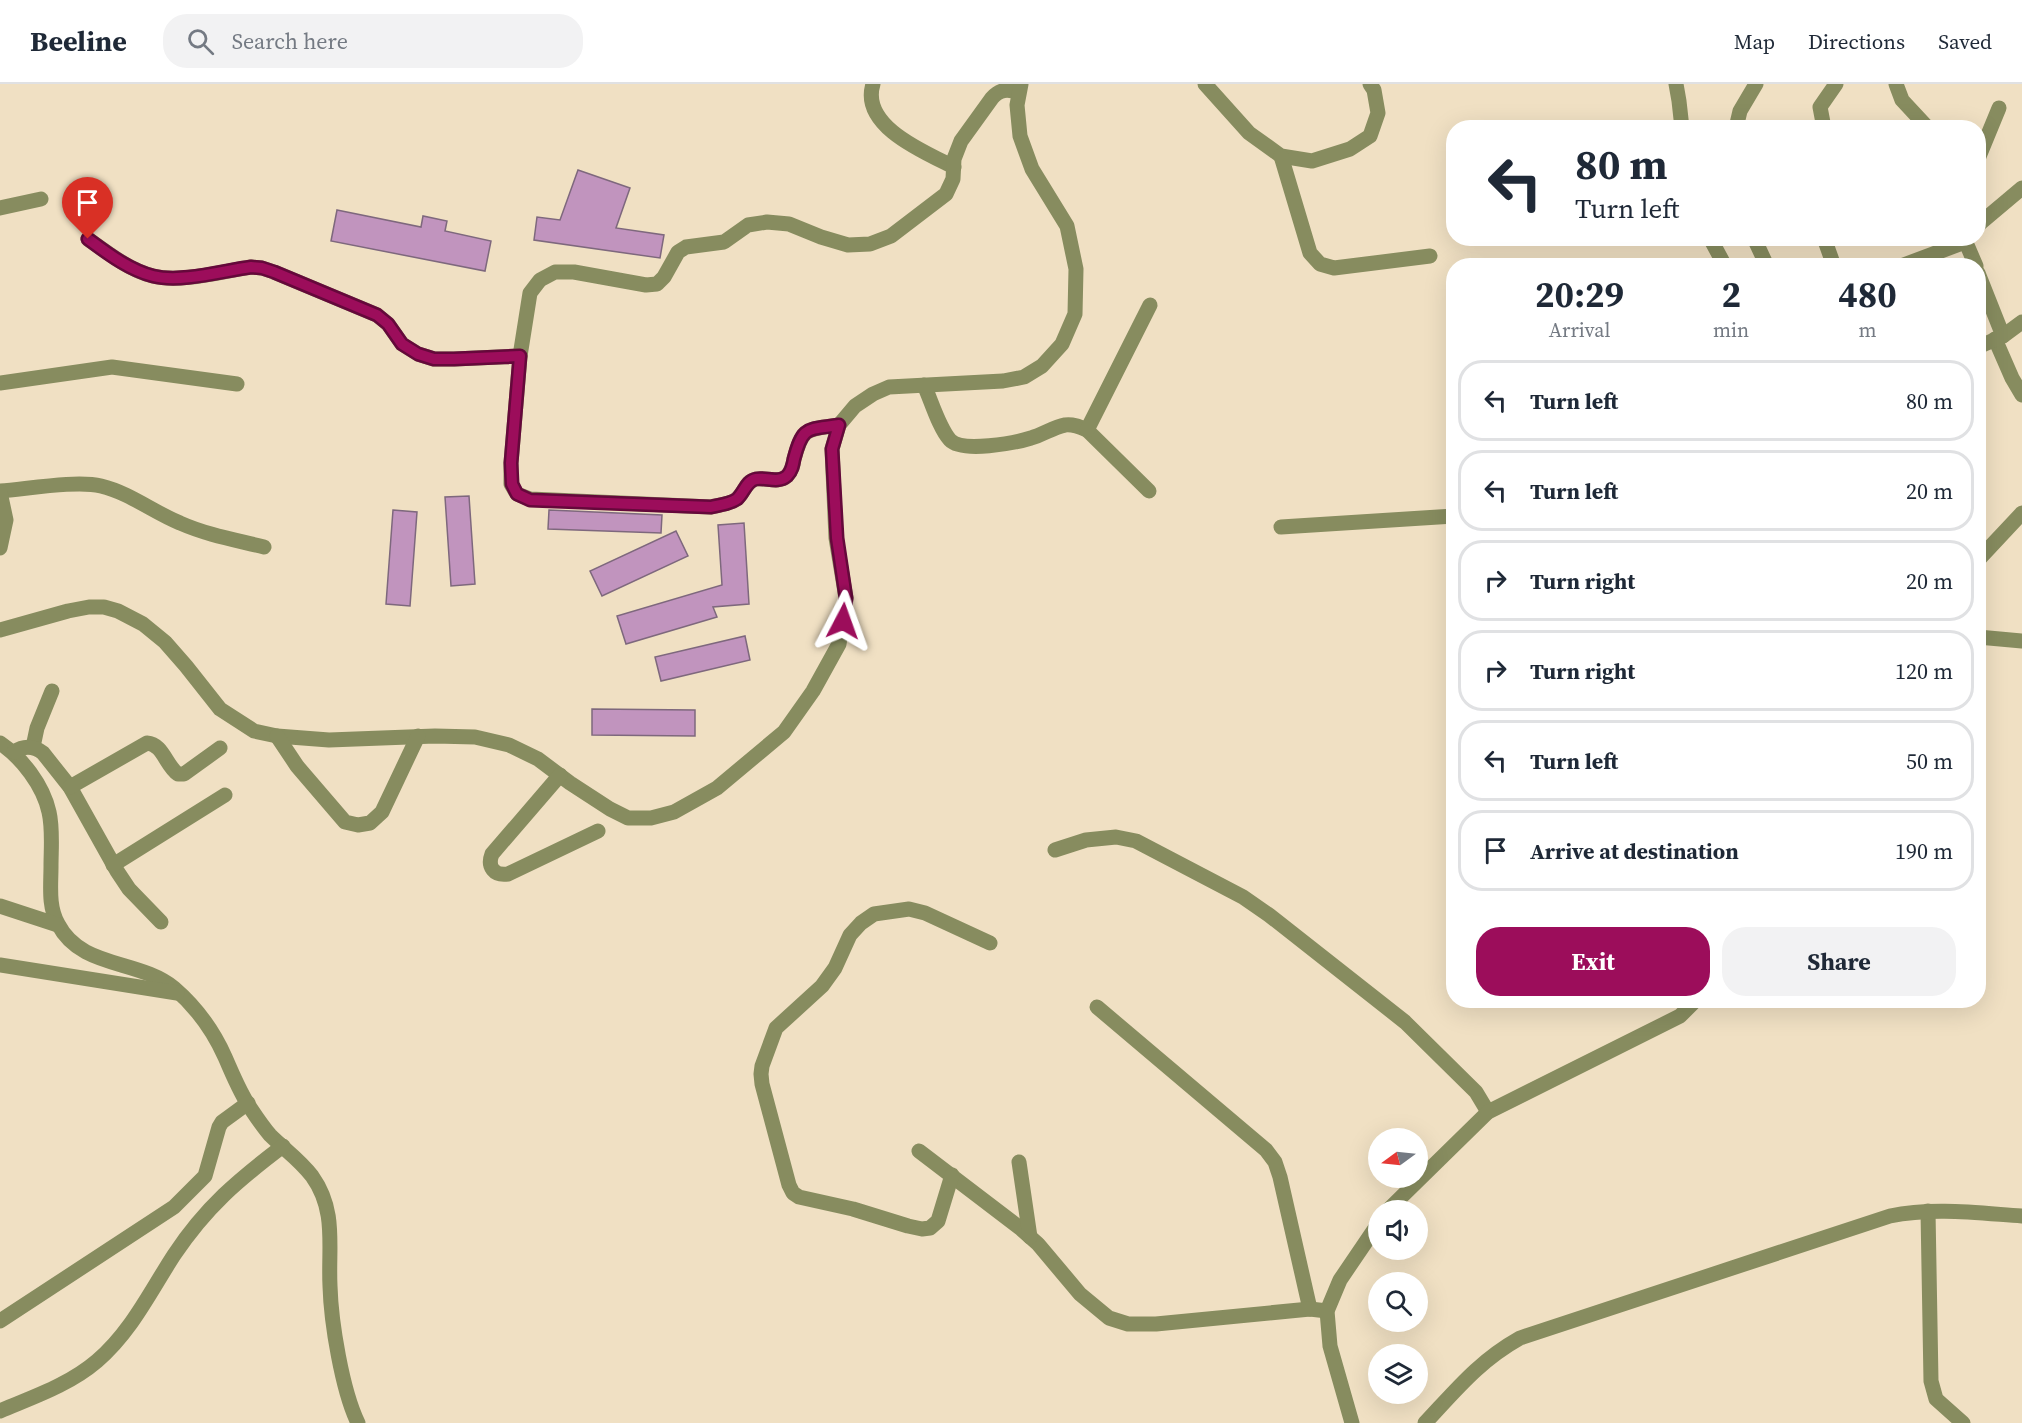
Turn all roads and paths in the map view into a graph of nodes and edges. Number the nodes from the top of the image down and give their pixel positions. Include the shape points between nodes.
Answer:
1 (873, 84) edge
2 (1205, 84) edge
3 (1676, 84) edge
4 (1756, 84) edge
5 (1836, 84) edge
6 (1896, 84) edge
7 (1376, 86) edge
8 (1020, 88) edge
9 (1999, 108) dead end
10 (1681, 120) edge
11 (1738, 120) edge
12 (1822, 120) edge
13 (1921, 120) edge
14 (1986, 140) edge
15 (1281, 156) junction
16 (954, 167) junction
17 (2022, 188) edge
18 (41, 199) dead end
19 (0, 208) edge
20 (1986, 218) edge
21 (88, 239) dead end
22 (1949, 246) edge
23 (1430, 256) dead end
24 (1920, 258) edge
25 (1986, 302) edge
26 (1150, 305) dead end
27 (2022, 322) edge
28 (1999, 337) junction
29 (1986, 343) edge
30 (520, 356) junction
31 (0, 383) edge
32 (237, 384) dead end
33 (924, 385) junction
34 (2022, 395) edge
35 (839, 425) junction
36 (1088, 430) junction
37 (1149, 491) dead end
38 (0, 492) edge
39 (2022, 513) edge
40 (1446, 517) edge
41 (1281, 527) dead end
42 (264, 547) dead end
43 (0, 548) edge
44 (1986, 551) edge
45 (0, 630) edge
46 (1986, 638) edge
47 (2022, 641) edge
48 (52, 691) dead end
49 (277, 736) junction
50 (418, 736) junction
51 (0, 743) edge
52 (33, 747) junction
53 (220, 748) dead end
54 (14, 752) junction
55 (560, 775) junction
56 (70, 788) junction
57 (225, 795) dead end
58 (598, 831) dead end
59 (1055, 850) dead end
60 (113, 865) junction
61 (0, 906) edge
62 (161, 922) dead end
63 (58, 925) junction
64 (990, 943) dead end
65 (0, 965) edge
66 (180, 994) junction
67 (1097, 1007) dead end
68 (1688, 1008) edge
69 (248, 1103) junction
70 (1488, 1112) junction
71 (283, 1146) junction
72 (919, 1151) dead end
73 (1019, 1162) dead end
74 (952, 1175) junction
75 (1398, 1200) edge
76 (1928, 1211) junction
77 (2022, 1216) edge
78 (1030, 1237) junction
79 (1368, 1239) edge
80 (1310, 1309) junction
81 (1327, 1311) junction
82 (0, 1321) edge
83 (0, 1412) edge
84 (355, 1417) edge
85 (341, 1423) edge
86 (1352, 1423) edge
87 (1425, 1423) edge
88 (1963, 1423) edge

1 - 16 street via 871,98 888,127 903,141
2 - 15 street via 1249,134
3 - 10 street
4 - 11 street
5 - 12 street via 1820,107
6 - 13 street via 1902,100
7 - 15 street via 1378,113 1370,136 1350,149 1312,161
8 - 16 street via 998,92 992,98 961,141
8 - 33 street via 1020,136 1032,169 1067,226 1076,269 1075,314 1062,344 1042,366 1024,377
9 - 14 street
15 - 23 street via 1310,253 1320,264 1334,268
16 - 30 street via 946,194 891,236 870,244 848,245 789,224 767,222 748,225 724,242 686,247 678,252 657,284 555,272 540,280 530,293
17 - 20 street
18 - 19 street
21 - 30 street via 114,258 153,276 175,278 251,267 274,272 377,315 402,344 426,357
22 - 24 street
25 - 28 street
26 - 36 street
27 - 28 street
28 - 29 street
28 - 34 street via 2012,378
30 - 35 street via 512,484 517,494 530,500 711,507 736,499 755,479 786,477 803,433
31 - 32 street via 112,367
33 - 35 street via 889,387 873,394 855,406
33 - 36 street via 945,433 956,444 1009,444 1064,425
35 - 55 street via 832,449 837,538 846,598 839,644 813,692 784,732 717,788 674,812 651,818 628,818
36 - 37 street
38 - 42 street via 83,484 101,486 197,530
38 - 43 street via 6,520
39 - 44 street
40 - 41 street
45 - 49 street via 89,607 118,611 165,642 220,709 254,731
46 - 47 street
48 - 52 street
49 - 50 street via 329,740
49 - 50 street via 345,822 358,825 370,823 382,812
50 - 55 street via 475,737 509,745
51 - 54 street
52 - 54 street
52 - 56 street via 44,753
53 - 56 street via 184,774 178,774 158,747 147,742
54 - 63 street via 38,786 49,812 50,892
55 - 58 street via 492,854 493,870 503,875 515,871
56 - 60 street
57 - 60 street
59 - 70 street via 1086,840 1116,837 1136,841 1243,897 1405,1022 1476,1092
60 - 62 street via 129,889
61 - 63 street
63 - 66 street via 83,952 149,973
64 - 74 street via 909,909 874,914 850,935 822,987 776,1028 760,1074 789,1185 799,1197 908,1226 930,1228 938,1221
65 - 66 street
66 - 69 street via 191,1002 207,1025
67 - 80 street via 1266,1150 1275,1162
68 - 70 street via 1680,1017
69 - 71 street
69 - 82 street via 222,1122 205,1176 174,1207
70 - 75 street
71 - 83 street via 209,1208 108,1352 65,1383
71 - 84 street via 298,1159 326,1199 337,1347
72 - 74 street
73 - 78 street
74 - 78 street
76 - 77 street
76 - 87 street via 1890,1216 1520,1338 1480,1365
76 - 88 street via 1930,1381 1936,1399
78 - 80 street via 1080,1294 1109,1318 1128,1324
79 - 81 street via 1340,1280
80 - 81 street
81 - 86 street via 1330,1346
84 - 85 street

